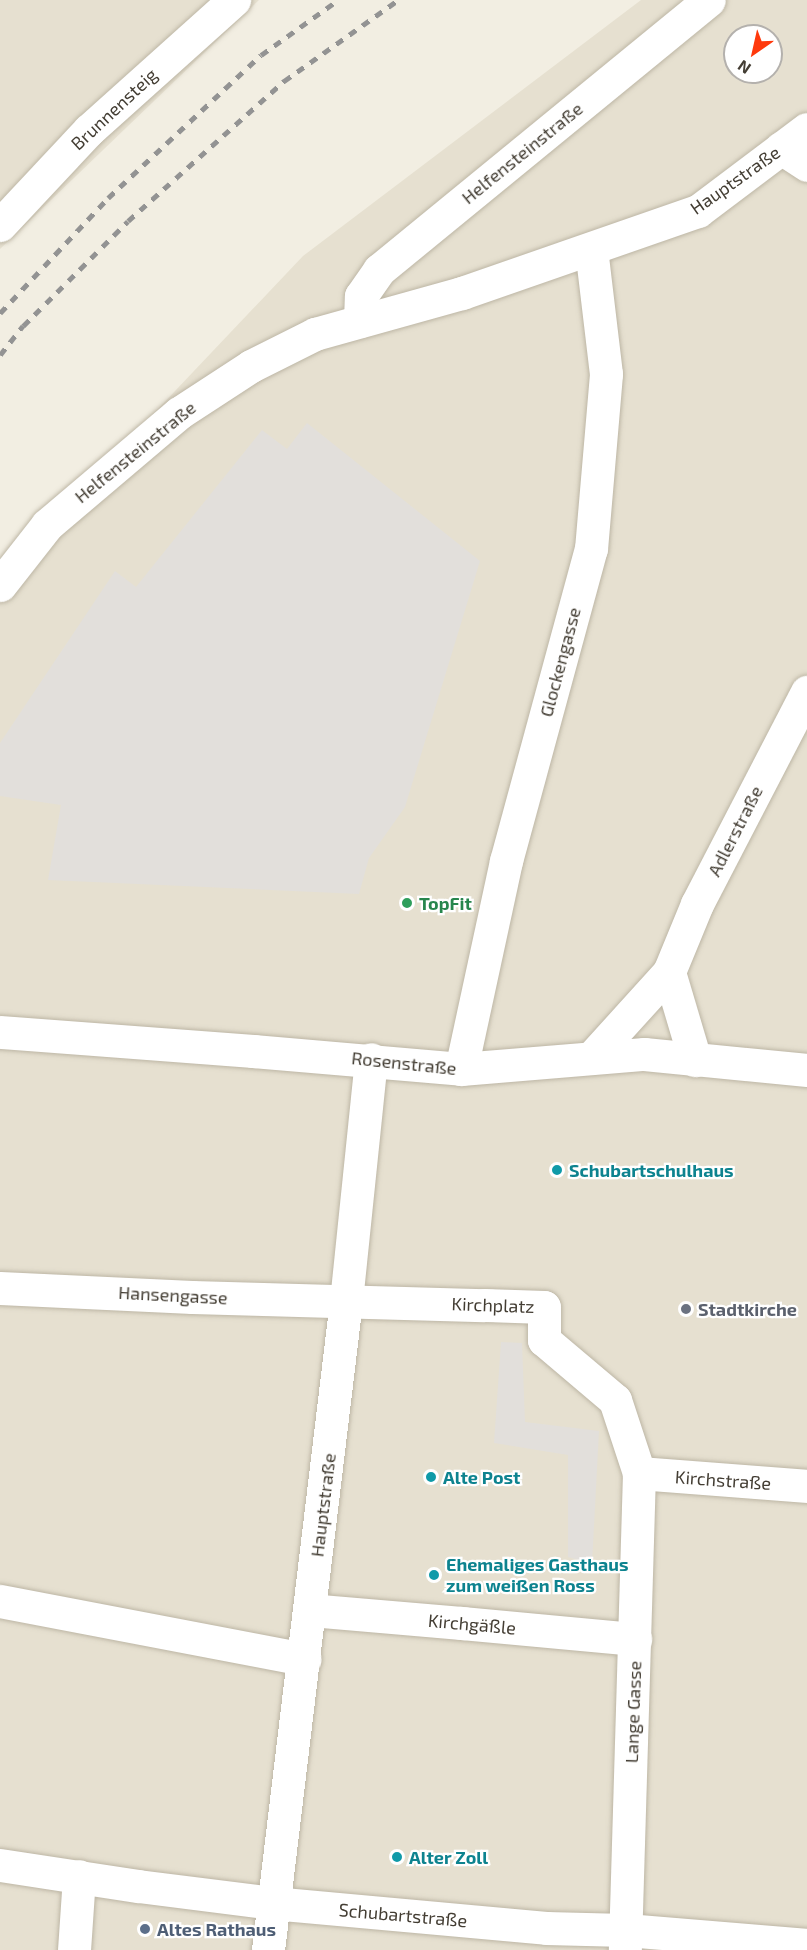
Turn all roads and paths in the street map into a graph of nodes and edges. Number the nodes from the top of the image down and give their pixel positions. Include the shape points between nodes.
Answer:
1 (234, 0) edge
2 (709, 0) edge
3 (798, 147) edge
4 (0, 225) edge
5 (591, 249) junction
6 (360, 321) junction
7 (0, 585) edge
8 (807, 692) edge
9 (669, 972) junction
10 (0, 1032) edge
11 (591, 1058) junction
12 (370, 1059) junction
13 (694, 1060) junction
14 (461, 1069) junction
15 (807, 1070) edge
16 (0, 1288) edge
17 (346, 1301) junction
18 (639, 1473) junction
19 (807, 1486) edge
20 (0, 1601) edge
21 (310, 1610) junction
22 (634, 1639) junction
23 (305, 1659) junction
24 (0, 1865) edge
25 (79, 1876) junction
26 (272, 1903) junction
27 (626, 1940) edge
28 (807, 1945) edge
29 (74, 1950) edge
30 (268, 1950) edge

1 - 4 street, Brunnensteig via 89,130
2 - 6 street, Helfensteinstraße via 379,270 361,296
3 - 5 street, Hauptstraße via 698,211
5 - 6 street, Helfensteinstraße via 462,293
5 - 14 street, Glockengasse via 606,374 591,549 506,861
6 - 7 street, Helfensteinstraße via 315,334 251,366 179,413 47,525
8 - 9 street, Adlerstraße via 697,904
9 - 11 street, Adlerstraße
9 - 13 street
10 - 12 street, Rosenstraße
11 - 13 street, Rosenstraße via 644,1054
11 - 14 street, Rosenstraße
12 - 14 street, Rosenstraße
12 - 17 street, Hauptstraße
13 - 15 street, Rosenstraße
16 - 17 street, Hansengasse
17 - 18 street, Kirchplatz via 544,1307 544,1340 615,1400
17 - 21 street, Hauptstraße
18 - 19 street, Kirchstraße
18 - 22 street, Lange Gasse
20 - 23 street
21 - 22 street, Kirchgäßle
21 - 23 street, Hauptstraße
22 - 27 street, Lange Gasse
23 - 26 street, Hauptstraße
24 - 25 street, Schubartstraße
25 - 26 street, Schubartstraße
25 - 29 street
26 - 27 street, Schubartstraße via 546,1928
26 - 30 street, Hauptstraße
27 - 28 street, Schubartstraße

